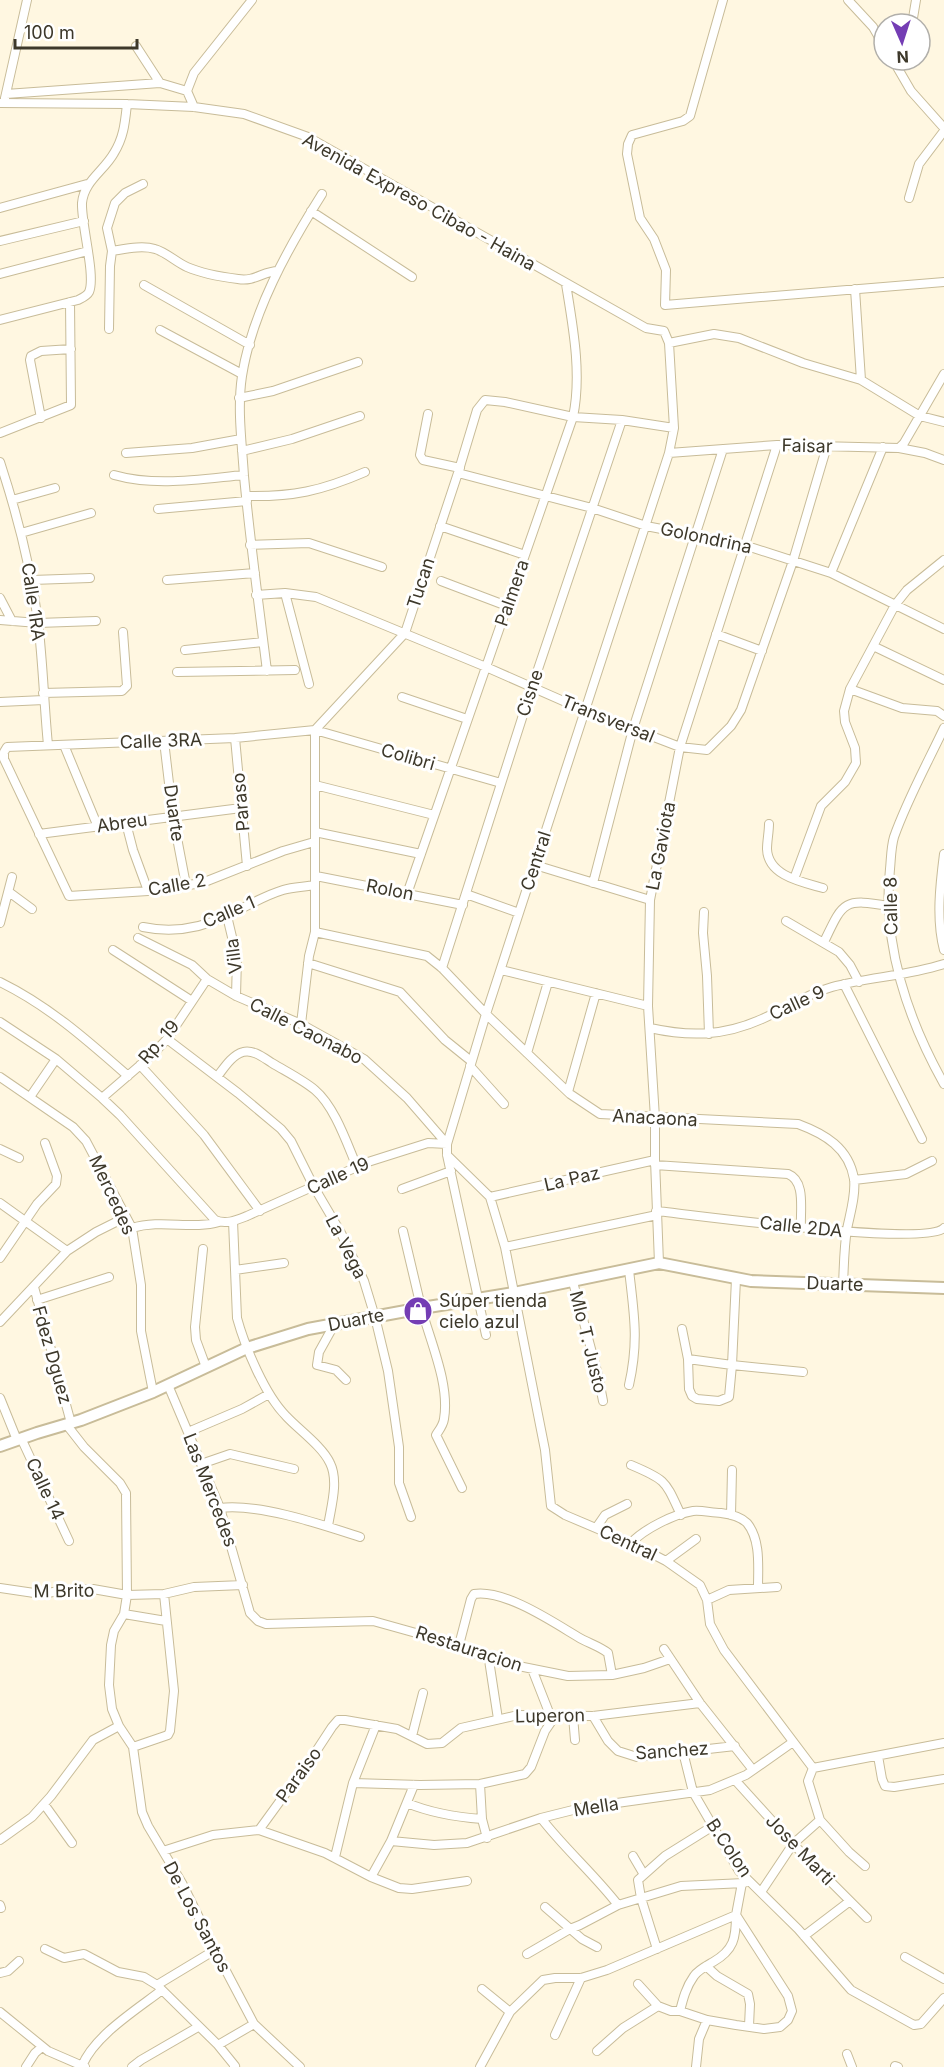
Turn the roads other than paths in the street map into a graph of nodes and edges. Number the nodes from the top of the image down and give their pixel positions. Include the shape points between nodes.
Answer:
1 (27, 0) edge
2 (252, 0) edge
3 (723, 0) edge
4 (848, 0) edge
5 (872, 26) edge
6 (135, 46) dead end
7 (900, 72) edge
8 (160, 83) junction
9 (187, 91) junction
10 (6, 94) junction
11 (2, 103) edge
12 (127, 104) junction
13 (194, 107) junction
14 (944, 129) edge
15 (87, 184) junction
16 (143, 184) dead end
17 (322, 194) dead end
18 (909, 198) dead end
19 (0, 208) edge
20 (311, 211) junction
21 (84, 221) junction
22 (0, 241) edge
23 (88, 251) junction
24 (112, 251) junction
25 (278, 271) junction
26 (0, 274) edge
27 (412, 277) dead end
28 (944, 282) edge
29 (566, 284) junction
30 (144, 285) dead end
31 (855, 289) junction
32 (70, 302) junction
33 (0, 320) edge
34 (109, 329) dead end
35 (160, 330) dead end
36 (669, 343) junction
37 (249, 345) junction
38 (71, 349) junction
39 (358, 362) dead end
40 (242, 374) junction
41 (944, 374) edge
42 (861, 380) junction
43 (239, 398) junction
44 (428, 414) dead end
45 (360, 416) dead end
46 (920, 416) junction
47 (573, 417) junction
48 (40, 418) junction
49 (622, 420) junction
50 (944, 422) edge
51 (674, 428) junction
52 (0, 433) edge
53 (241, 440) junction
54 (777, 444) junction
55 (827, 446) junction
56 (884, 447) junction
57 (899, 448) junction
58 (723, 449) junction
59 (242, 451) junction
60 (126, 453) dead end
61 (669, 453) junction
62 (944, 460) edge
63 (0, 462) edge
64 (459, 470) junction
65 (364, 472) dead end
66 (114, 475) dead end
67 (244, 475) junction
68 (55, 488) dead end
69 (545, 496) junction
70 (246, 499) junction
71 (12, 500) junction
72 (592, 508) junction
73 (158, 509) dead end
74 (91, 513) dead end
75 (440, 526) junction
76 (646, 526) junction
77 (21, 533) junction
78 (695, 535) junction
79 (250, 545) junction
80 (744, 545) junction
81 (525, 555) junction
82 (793, 561) junction
83 (943, 562) edge
84 (382, 567) dead end
85 (255, 573) junction
86 (831, 573) junction
87 (90, 578) dead end
88 (32, 580) junction
89 (167, 580) dead end
90 (441, 581) dead end
91 (285, 593) junction
92 (256, 595) junction
93 (0, 598) edge
94 (894, 605) junction
95 (507, 606) junction
96 (0, 620) edge
97 (12, 621) junction
98 (96, 621) dead end
99 (38, 623) junction
100 (944, 629) edge
101 (123, 632) dead end
102 (405, 633) junction
103 (716, 634) junction
104 (263, 642) junction
105 (873, 646) junction
106 (185, 650) dead end
107 (762, 651) junction
108 (486, 667) junction
109 (267, 670) junction
110 (295, 670) dead end
111 (177, 672) dead end
112 (944, 680) edge
113 (309, 684) dead end
114 (532, 687) junction
115 (850, 689) junction
116 (44, 696) junction
117 (402, 697) dead end
118 (0, 702) edge
119 (586, 711) junction
120 (944, 716) edge
121 (467, 719) junction
122 (944, 728) edge
123 (633, 729) junction
124 (315, 730) junction
125 (234, 738) junction
126 (164, 741) junction
127 (64, 744) junction
128 (48, 745) junction
129 (680, 747) junction
130 (450, 769) junction
131 (501, 783) junction
132 (315, 785) junction
133 (241, 808) junction
134 (434, 815) junction
135 (173, 817) junction
136 (126, 823) junction
137 (769, 824) dead end
138 (98, 826) junction
139 (315, 832) junction
140 (39, 834) junction
141 (314, 842) junction
142 (421, 854) junction
143 (944, 854) edge
144 (535, 865) junction
145 (247, 866) junction
146 (316, 876) junction
147 (12, 877) dead end
148 (794, 879) junction
149 (593, 883) junction
150 (186, 885) junction
151 (315, 885) junction
152 (823, 888) dead end
153 (148, 891) junction
154 (4, 893) edge
155 (407, 894) junction
156 (466, 894) junction
157 (650, 900) junction
158 (463, 905) junction
159 (889, 906) junction
160 (32, 909) dead end
161 (704, 912) dead end
162 (519, 913) junction
163 (227, 916) junction
164 (786, 921) dead end
165 (0, 924) edge
166 (143, 927) dead end
167 (315, 932) junction
168 (138, 938) dead end
169 (824, 942) junction
170 (113, 950) dead end
171 (944, 950) edge
172 (308, 963) junction
173 (943, 966) edge
174 (442, 968) junction
175 (501, 970) junction
176 (899, 976) junction
177 (207, 979) junction
178 (0, 982) edge
179 (548, 982) junction
180 (860, 982) junction
181 (844, 984) junction
182 (596, 993) junction
183 (236, 996) junction
184 (192, 1001) junction
185 (648, 1006) junction
186 (486, 1014) junction
187 (0, 1023) edge
188 (301, 1024) junction
189 (650, 1028) junction
190 (709, 1034) junction
191 (167, 1039) junction
192 (527, 1053) junction
193 (56, 1059) junction
194 (471, 1064) junction
195 (140, 1065) junction
196 (128, 1076) junction
197 (0, 1077) edge
198 (218, 1077) junction
199 (944, 1084) edge
200 (567, 1092) junction
201 (30, 1097) junction
202 (102, 1098) junction
203 (504, 1104) dead end
204 (655, 1119) junction
205 (922, 1139) dead end
206 (45, 1143) dead end
207 (447, 1144) junction
208 (0, 1149) edge
209 (447, 1155) junction
210 (19, 1158) dead end
211 (932, 1161) dead end
212 (655, 1162) junction
213 (357, 1167) junction
214 (451, 1171) junction
215 (854, 1180) junction
216 (314, 1187) junction
217 (402, 1189) dead end
218 (490, 1197) junction
219 (0, 1203) edge
220 (260, 1210) junction
221 (657, 1213) junction
222 (126, 1217) junction
223 (26, 1221) junction
224 (233, 1221) junction
225 (219, 1222) junction
226 (801, 1227) junction
227 (132, 1228) junction
228 (944, 1228) edge
229 (403, 1231) dead end
230 (847, 1232) junction
231 (506, 1247) junction
232 (203, 1250) dead end
233 (67, 1251) junction
234 (0, 1258) edge
235 (284, 1263) dead end
236 (659, 1263) junction
237 (235, 1270) junction
238 (629, 1270) junction
239 (109, 1277) dead end
240 (736, 1279) junction
241 (573, 1282) junction
242 (843, 1284) junction
243 (34, 1287) junction
244 (944, 1288) edge
245 (514, 1293) junction
246 (478, 1299) junction
247 (37, 1300) junction
248 (422, 1308) junction
249 (375, 1317) junction
250 (0, 1322) edge
251 (334, 1325) junction
252 (682, 1329) dead end
253 (486, 1335) dead end
254 (247, 1348) junction
255 (688, 1359) junction
256 (732, 1365) junction
257 (206, 1367) junction
258 (803, 1371) dead end
259 (346, 1380) dead end
260 (168, 1385) junction
261 (629, 1385) dead end
262 (153, 1392) junction
263 (269, 1394) junction
264 (0, 1398) edge
265 (603, 1401) dead end
266 (69, 1424) junction
267 (188, 1432) junction
268 (19, 1439) junction
269 (0, 1446) edge
270 (201, 1464) junction
271 (631, 1465) dead end
272 (294, 1469) dead end
273 (732, 1470) dead end
274 (462, 1488) dead end
275 (627, 1503) dead end
276 (220, 1508) junction
277 (681, 1515) junction
278 (731, 1515) junction
279 (411, 1517) dead end
280 (328, 1526) junction
281 (596, 1528) junction
282 (360, 1537) dead end
283 (696, 1539) dead end
284 (69, 1541) dead end
285 (631, 1543) junction
286 (666, 1561) junction
287 (243, 1585) junction
288 (758, 1587) junction
289 (777, 1587) dead end
290 (0, 1588) edge
291 (164, 1594) junction
292 (128, 1595) junction
293 (707, 1600) junction
294 (124, 1614) junction
295 (166, 1621) junction
296 (266, 1624) joint
297 (459, 1645) junction
298 (664, 1649) dead end
299 (670, 1659) junction
300 (489, 1660) junction
301 (532, 1669) junction
302 (612, 1675) junction
303 (423, 1693) dead end
304 (700, 1703) junction
305 (553, 1715) junction
306 (573, 1716) junction
307 (593, 1716) junction
308 (498, 1719) junction
309 (338, 1720) joint
310 (376, 1725) junction
311 (119, 1726) junction
312 (412, 1736) junction
313 (575, 1740) dead end
314 (793, 1742) junction
315 (943, 1743) edge
316 (735, 1746) junction
317 (133, 1747) junction
318 (683, 1752) junction
319 (944, 1753) edge
320 (878, 1756) junction
321 (813, 1768) junction
322 (753, 1770) junction
323 (944, 1779) edge
324 (735, 1780) junction
325 (353, 1783) junction
326 (480, 1784) junction
327 (414, 1785) junction
328 (693, 1792) junction
329 (407, 1803) junction
330 (44, 1804) junction
331 (541, 1818) junction
332 (482, 1819) junction
333 (820, 1820) junction
334 (713, 1826) junction
335 (259, 1830) junction
336 (487, 1838) junction
337 (0, 1840) edge
338 (391, 1841) junction
339 (72, 1843) dead end
340 (793, 1844) junction
341 (163, 1851) junction
342 (633, 1856) dead end
343 (334, 1857) junction
344 (865, 1866) dead end
345 (643, 1873) junction
346 (371, 1877) junction
347 (467, 1881) dead end
348 (742, 1883) junction
349 (752, 1883) junction
350 (761, 1892) junction
351 (641, 1898) junction
352 (850, 1901) junction
353 (618, 1905) junction
354 (545, 1907) dead end
355 (736, 1915) junction
356 (867, 1918) dead end
357 (570, 1929) junction
358 (801, 1932) junction
359 (597, 1947) dead end
360 (45, 1949) dead end
361 (657, 1949) junction
362 (215, 1950) junction
363 (527, 1954) dead end
364 (904, 1957) dead end
365 (19, 1961) dead end
366 (706, 1966) junction
367 (0, 1973) edge
368 (581, 1978) junction
369 (944, 1979) edge
370 (638, 1984) dead end
371 (159, 1987) junction
372 (482, 1989) dead end
373 (944, 1998) edge
374 (658, 2006) junction
375 (680, 2011) junction
376 (0, 2012) edge
377 (510, 2012) junction
378 (707, 2019) junction
379 (254, 2024) junction
380 (749, 2026) junction
381 (198, 2027) junction
382 (555, 2035) dead end
383 (218, 2045) junction
384 (42, 2047) junction
385 (597, 2051) dead end
386 (847, 2054) dead end
387 (235, 2066) edge
388 (26, 2067) edge
389 (83, 2067) edge
390 (132, 2067) edge
391 (300, 2067) edge
392 (480, 2067) edge
393 (696, 2067) edge
394 (852, 2067) edge

1 - 10 street
2 - 9 street via 194,73
3 - 31 street via 690,116 632,135 628,144 640,218 654,239 666,270 665,305
4 - 5 street
6 - 8 street
7 - 14 street
8 - 9 street
8 - 10 street
9 - 13 street
10 - 11 street
11 - 12 street, Avenida Expreso Cibao - Haina
12 - 13 street, Avenida Expreso Cibao - Haina
12 - 15 street via 124,134 114,155
13 - 29 street, Avenida Expreso Cibao - Haina via 244,114 308,137
14 - 18 street via 919,164
15 - 19 street
15 - 21 street via 82,202
16 - 24 street via 115,202 107,228
17 - 20 street
20 - 25 street
20 - 27 street
21 - 22 street
21 - 23 street
23 - 26 street
23 - 32 street via 90,291
24 - 25 street via 148,247 200,272 240,280
24 - 34 street
25 - 37 street
28 - 31 street
29 - 36 street, Avenida Expreso Cibao - Haina via 646,328 664,331
29 - 47 street, Palmera via 577,379
30 - 37 street
31 - 42 street
32 - 33 street
32 - 38 street
35 - 40 street
36 - 42 street via 714,334 739,338
36 - 51 street, Central
37 - 40 street
38 - 48 street via 71,405
38 - 48 street via 41,351 31,356
39 - 43 street
40 - 43 street
41 - 46 street
42 - 46 street
43 - 53 street
44 - 64 street, Golondrina via 420,455 423,460
45 - 59 street
46 - 50 street
46 - 57 street
47 - 49 street, Tucan
47 - 64 street, Tucan via 485,400 477,410
47 - 69 street, Palmera
48 - 52 street
49 - 51 street, Tucan
49 - 72 street, Cisne
51 - 61 street, Central
53 - 59 street
53 - 60 street
54 - 55 street, Faisar
54 - 58 street, Faisar
54 - 80 street, La Gaviota
55 - 56 street, Faisar
55 - 82 street
56 - 57 street, Faisar
56 - 86 street
57 - 62 street, Faisar
58 - 61 street, Faisar
58 - 78 street
59 - 67 street
61 - 76 street, Central
63 - 71 street, Calle 1RA
64 - 69 street, Golondrina
64 - 75 street, Tucan
65 - 70 street via 334,486 304,493
66 - 67 street via 172,482
67 - 70 street
68 - 71 street
69 - 72 street, Golondrina
69 - 81 street, Palmera
70 - 73 street
70 - 79 street
71 - 77 street, Calle 1RA
72 - 76 street, Golondrina
72 - 114 street, Cisne
74 - 77 street
75 - 81 street
75 - 102 street, Tucan
76 - 78 street, Golondrina
76 - 119 street, Central
77 - 88 street, Calle 1RA
78 - 80 street, Golondrina
78 - 123 street
79 - 84 street via 309,543
79 - 85 street
80 - 82 street, Golondrina
80 - 103 street, La Gaviota
81 - 95 street, Palmera
82 - 86 street, Golondrina
82 - 107 street
83 - 94 street
85 - 89 street
85 - 92 street
86 - 94 street, Golondrina
87 - 88 street
88 - 99 street, Calle 1RA
90 - 95 street
91 - 92 street, Transversal
91 - 102 street, Transversal via 316,597
91 - 113 street
92 - 104 street
93 - 97 street
94 - 100 street, Golondrina
94 - 105 street
95 - 108 street, Palmera
96 - 97 street
97 - 99 street
98 - 99 street
99 - 116 street, Calle 1RA
101 - 116 street via 127,686 122,691
102 - 108 street, Transversal
102 - 124 street, Tucan
103 - 107 street
103 - 129 street, La Gaviota
104 - 106 street
104 - 109 street
105 - 112 street
105 - 115 street
107 - 129 street, Transversal via 741,710 731,726 707,750
108 - 114 street, Transversal
108 - 121 street, Palmera
109 - 110 street
109 - 111 street
114 - 119 street, Transversal
114 - 131 street, Cisne
115 - 120 street via 902,708 937,711
115 - 148 street via 844,711 856,763 845,782 822,806
116 - 118 street
116 - 128 street, Calle 1RA
117 - 121 street
119 - 123 street, Transversal
119 - 144 street, Central
121 - 130 street, Palmera
122 - 159 street, Calle 8 via 894,839
123 - 129 street, Transversal
123 - 149 street
124 - 125 street, Calle 3RA
124 - 130 street, Colibri
124 - 132 street
125 - 126 street, Calle 3RA
125 - 133 street, Paraso
126 - 127 street, Calle 3RA
126 - 135 street, Duarte
127 - 128 street, Calle 3RA
127 - 138 street
128 - 140 street, Calle 3RA via 8,747 4,752
129 - 157 street, La Gaviota
130 - 131 street, Colibri
130 - 134 street, Palmera
131 - 156 street, Cisne
132 - 134 street
132 - 139 street
133 - 135 street, Abreu
133 - 145 street, Paraso
134 - 142 street, Palmera
135 - 136 street, Abreu
135 - 150 street, Duarte
136 - 138 street, Abreu
136 - 153 street
137 - 148 street via 767,849 771,862
138 - 140 street, Abreu
139 - 141 street
139 - 142 street
140 - 153 street, Calle 2 via 69,896
141 - 145 street, Calle 2
141 - 146 street
142 - 155 street, Palmera
143 - 171 street via 940,882
144 - 149 street
144 - 162 street, Central
145 - 150 street, Calle 2
146 - 151 street
146 - 155 street, Rolon
147 - 154 street
148 - 152 street
149 - 157 street
150 - 153 street, Calle 2
151 - 163 street, Calle 1 via 283,890
151 - 167 street
154 - 160 street
154 - 165 street via 6,901
155 - 158 street, Rolon
156 - 158 street, Cisne
156 - 162 street
157 - 185 street, La Gaviota
158 - 174 street, Cisne
159 - 169 street via 850,903 837,915
159 - 176 street, Calle 8
161 - 190 street
162 - 175 street, Central
163 - 166 street, Calle 1 via 184,929 161,931
163 - 183 street, Villa via 237,958
164 - 169 street
167 - 172 street
167 - 174 street, Anacaona via 427,956
168 - 177 street, Calle Caonabo via 192,965
169 - 180 street via 843,955
170 - 184 street
172 - 188 street
172 - 194 street via 400,992
173 - 176 street, Calle 9
174 - 186 street, Anacaona
175 - 179 street
175 - 186 street, Central
176 - 180 street, Calle 9
176 - 199 street, Calle 8 via 922,1042
177 - 183 street, Calle Caonabo
177 - 184 street, Rp. 19
178 - 196 street via 55,1014
179 - 182 street
179 - 192 street
180 - 181 street, Calle 9
181 - 190 street, Calle 9 via 811,993 748,1025
181 - 205 street
182 - 185 street
182 - 200 street
183 - 188 street, Calle Caonabo
184 - 191 street, Rp. 19
185 - 189 street, La Gaviota
186 - 192 street, Anacaona
186 - 194 street, Central
187 - 193 street
188 - 207 street, Calle Caonabo via 364,1059 407,1098
189 - 190 street, Calle 9 via 677,1034
189 - 204 street, La Gaviota
191 - 195 street, Rp. 19
191 - 198 street, La Vega
192 - 200 street, Anacaona
193 - 201 street
193 - 202 street
194 - 203 street
194 - 207 street, Central
195 - 196 street, Rp. 19
195 - 220 street via 204,1135
196 - 202 street, Rp. 19
197 - 201 street, Mercedes
198 - 213 street via 237,1054 246,1051 292,1075 316,1091 329,1108
198 - 216 street, La Vega via 291,1141
200 - 204 street, Anacaona via 600,1114
201 - 222 street, Mercedes via 81,1134
202 - 225 street
204 - 212 street, La Gaviota
204 - 215 street, Anacaona via 798,1124 839,1146
206 - 223 street via 58,1180
207 - 209 street, Central
207 - 213 street, Calle 19 via 428,1143
208 - 210 street
209 - 214 street, Central
209 - 218 street
211 - 215 street via 906,1174
212 - 218 street, La Paz
212 - 221 street, La Gaviota
212 - 226 street, La Paz via 794,1176 800,1185
213 - 216 street, Calle 19
214 - 217 street
214 - 246 street, Central
215 - 230 street, Anacaona
216 - 220 street, Calle 19
216 - 249 street, La Vega via 364,1281
218 - 231 street
219 - 223 street
220 - 224 street, Calle 19
221 - 226 street, Calle 2DA
221 - 231 street, Calle 2DA
221 - 236 street, La Gaviota
222 - 227 street, Mercedes
222 - 233 street
223 - 233 street
223 - 234 street
224 - 225 street, Calle 19
224 - 237 street
225 - 227 street, Calle 19 via 151,1223
226 - 230 street, Calle 2DA
227 - 262 street, Mercedes via 141,1284 141,1331
228 - 230 street, Calle 2DA via 925,1234
229 - 248 street
230 - 242 street, Anacaona
231 - 245 street
232 - 257 street via 195,1327
233 - 243 street
235 - 237 street
236 - 238 street, Duarte
236 - 240 street, Duarte
237 - 254 street via 237,1318
238 - 241 street, Duarte
238 - 261 street via 636,1336
239 - 247 street
240 - 242 street, Duarte
240 - 256 street
241 - 245 street, Duarte
241 - 265 street, Mlo T. Justo
242 - 244 street, Duarte
243 - 247 street, Fdez Dguez
243 - 250 street
245 - 246 street, Duarte
245 - 281 street, Central via 545,1450 550,1503 565,1515
246 - 248 street, Duarte
246 - 253 street, Central
247 - 266 street, Fdez Dguez
248 - 249 street, Duarte
248 - 274 street via 444,1392 445,1417 436,1435
249 - 251 street, Duarte
249 - 279 street, La Vega via 399,1447 399,1483
251 - 254 street, Duarte
251 - 259 street via 319,1352 317,1365 336,1370
252 - 255 street
254 - 257 street, Duarte
254 - 263 street
255 - 256 street
255 - 256 street via 690,1393 697,1399 723,1401 729,1397
256 - 258 street
257 - 260 street, Duarte
260 - 262 street, Duarte
260 - 267 street, Las Mercedes
262 - 266 street, Duarte
263 - 267 street
263 - 280 street via 284,1415 330,1461 333,1487
264 - 268 street, Calle 14
266 - 268 street, Duarte
266 - 292 street via 126,1493
267 - 270 street, Las Mercedes
268 - 269 street, Duarte
268 - 284 street, Calle 14
270 - 272 street via 230,1454
270 - 276 street, Las Mercedes
271 - 277 street via 667,1485
273 - 278 street
275 - 281 street via 605,1515
276 - 280 street via 262,1510
276 - 287 street, Las Mercedes
277 - 278 street via 694,1511
277 - 285 street via 644,1531
278 - 288 street via 747,1523 754,1539 759,1555
280 - 282 street
281 - 285 street, Central
283 - 286 street
285 - 286 street, Central
286 - 293 street, Central via 700,1585
287 - 291 street, M Brito via 194,1587
287 - 296 street, Las Mercedes via 250,1613
288 - 289 street
288 - 293 street via 729,1590
290 - 292 street, M Brito via 40,1594 93,1589
291 - 292 street, M Brito
291 - 295 street
292 - 294 street
293 - 314 street, Central via 710,1624 724,1650
294 - 295 street
294 - 311 street via 111,1645 109,1685
295 - 317 street via 174,1691 170,1731
296 - 297 street, Restauracion via 373,1621
297 - 300 street, Restauracion
297 - 302 street via 471,1599 480,1593 540,1614 602,1649 608,1653
298 - 299 street
299 - 302 street, Restauracion
299 - 304 street
300 - 301 street, Restauracion
300 - 308 street
301 - 302 street, Restauracion via 568,1676
301 - 305 street
303 - 312 street
304 - 307 street, Luperon
304 - 316 street
305 - 306 street, Luperon
305 - 308 street, Luperon
305 - 326 street via 525,1774
306 - 307 street, Luperon
306 - 313 street
307 - 318 street, Sanchez via 618,1751 638,1757
308 - 312 street, Luperon via 461,1728 442,1743 427,1744
309 - 310 street, Luperon
309 - 335 street, Paraiso
310 - 312 street, Luperon
310 - 325 street
311 - 317 street
311 - 330 street via 93,1740
314 - 321 street, Central
314 - 322 street, Mella
315 - 319 street
315 - 320 street
316 - 318 street, Sanchez
316 - 322 street
317 - 341 street, De Los Santos via 142,1812
318 - 328 street, B.Colon
320 - 321 street
320 - 323 street via 885,1786
321 - 333 street via 808,1780
322 - 324 street, Mella
324 - 328 street, Mella
324 - 340 street, Jose Marti
325 - 327 street
325 - 343 street
326 - 327 street
326 - 332 street
327 - 329 street
328 - 331 street, Mella via 581,1808
328 - 334 street, B.Colon
329 - 332 street via 444,1815
329 - 338 street
330 - 337 street
330 - 339 street
331 - 336 street, Mella
331 - 353 street
332 - 336 street
333 - 340 street
333 - 344 street
334 - 345 street
334 - 349 street, B.Colon
335 - 341 street via 213,1835
335 - 343 street
336 - 338 street, Mella via 434,1845
338 - 346 street
340 - 350 street
340 - 352 street, Jose Marti
341 - 362 street, De Los Santos
342 - 345 street
343 - 346 street
345 - 351 street via 638,1880
346 - 347 street via 412,1889
348 - 349 street
348 - 351 street via 681,1886
348 - 355 street
349 - 350 street, B.Colon
350 - 358 street, B.Colon
351 - 353 street
351 - 361 street
352 - 356 street, Jose Marti
352 - 358 street
353 - 357 street
354 - 357 street
355 - 361 street
355 - 366 street via 734,1942
355 - 380 street via 788,1996 792,2011 780,2027
357 - 359 street
357 - 363 street
358 - 373 street, B.Colon via 851,1990 914,2025 921,2024
360 - 371 street via 64,1958 84,1954 118,1972 144,1977
361 - 368 street
362 - 371 street
362 - 379 street, De Los Santos
364 - 369 street
365 - 367 street
366 - 375 street via 694,1975
366 - 380 street via 748,1994
368 - 377 street via 543,1980
368 - 382 street
370 - 374 street
371 - 381 street
371 - 389 street via 99,2041 88,2053
372 - 377 street
374 - 375 street
374 - 385 street via 623,2028
375 - 378 street
376 - 384 street
377 - 392 street
378 - 380 street
378 - 393 street via 699,2039
379 - 383 street
379 - 391 street, De Los Santos
381 - 383 street
381 - 390 street
383 - 387 street
384 - 388 street
384 - 389 street
386 - 394 street

